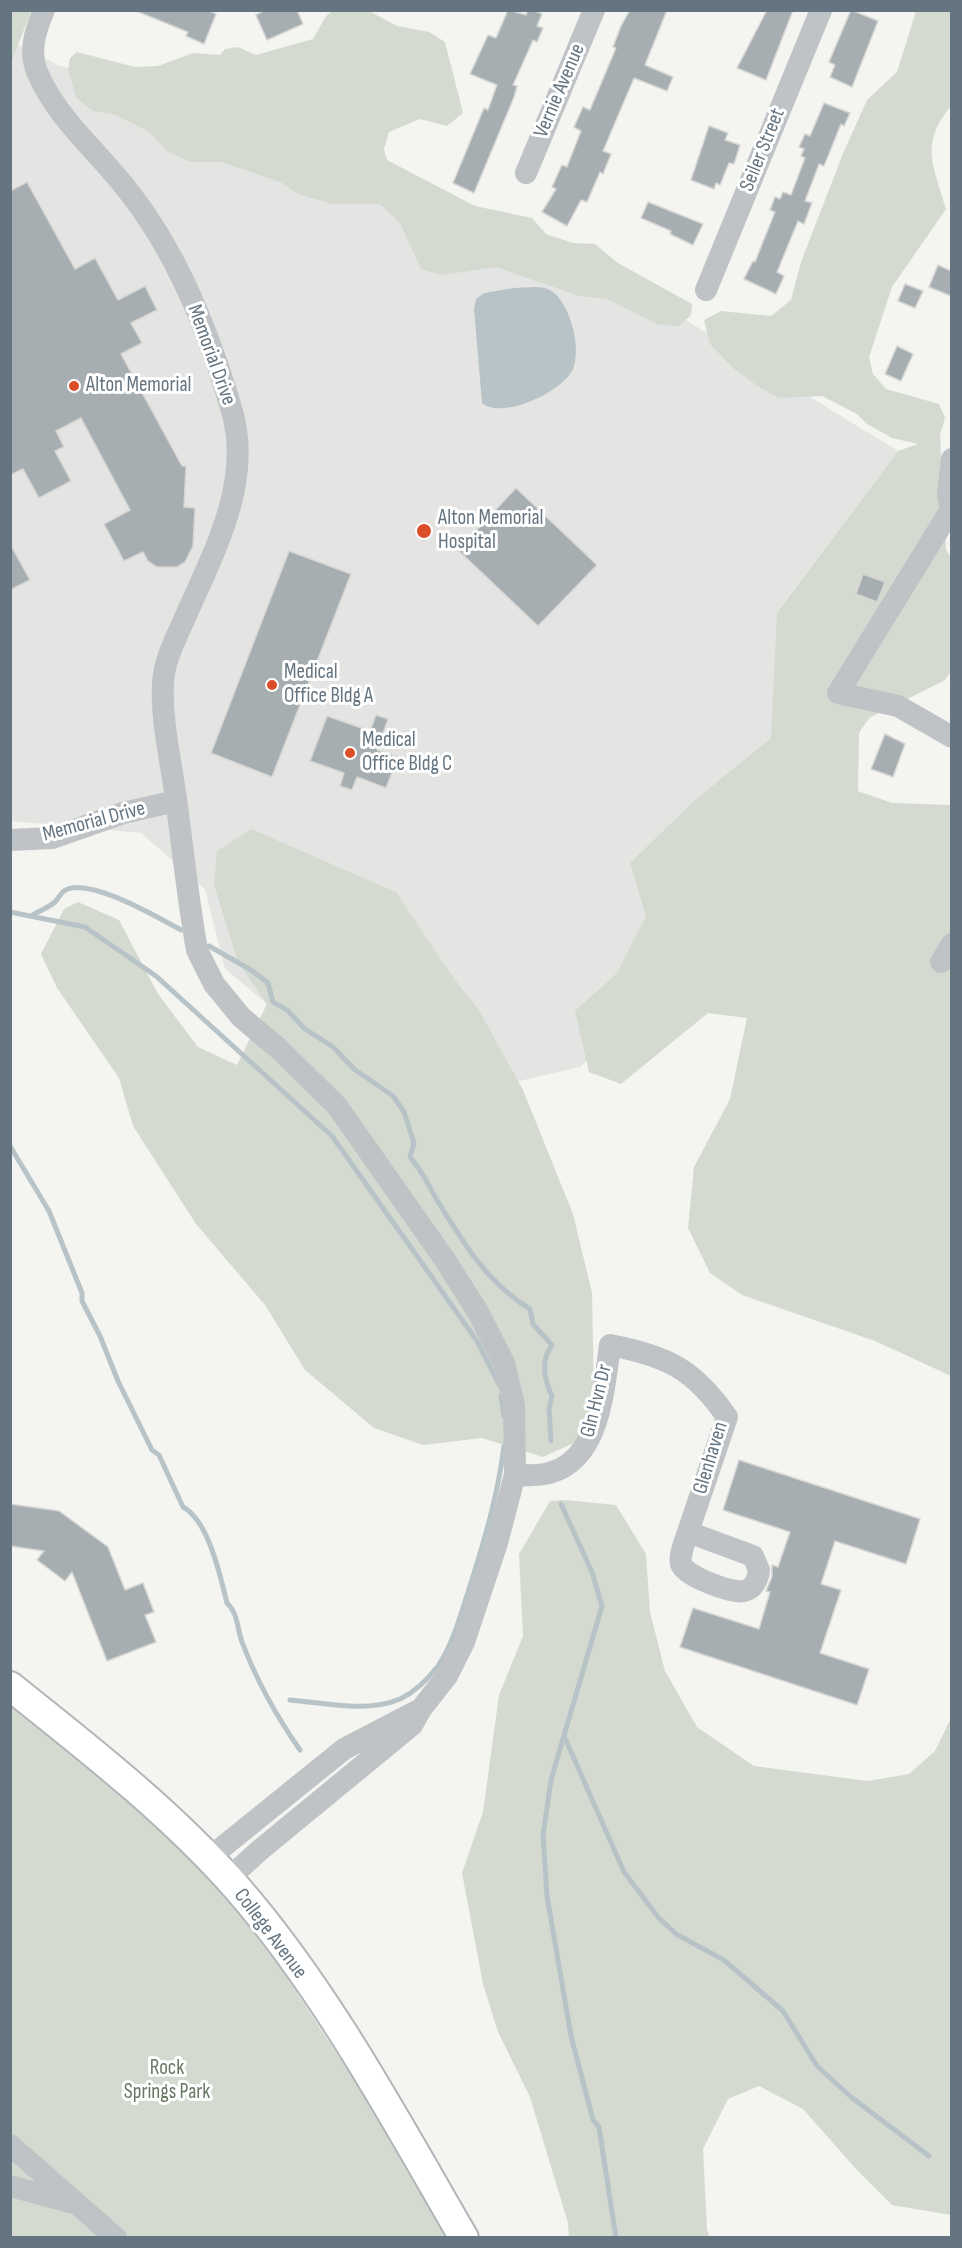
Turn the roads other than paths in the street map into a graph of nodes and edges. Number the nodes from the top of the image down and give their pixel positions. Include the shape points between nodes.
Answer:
1 (44, 10) edge
2 (594, 10) edge
3 (821, 10) edge
4 (526, 172) dead end
5 (706, 290) dead end
6 (951, 459) edge
7 (951, 514) edge
8 (951, 737) edge
9 (176, 801) junction
10 (10, 840) edge
11 (610, 1345) joint
12 (515, 1474) junction
13 (688, 1532) dead end
14 (10, 1686) edge
15 (421, 1709) junction
16 (209, 1858) junction
17 (228, 1879) junction
18 (10, 2145) edge
19 (10, 2186) edge
20 (78, 2204) junction
21 (116, 2238) edge
22 (464, 2238) edge

1 - 9 street, Memorial Drive via 33,45 38,75 64,115 126,187 175,264 201,323 234,419 238,463 235,491 170,651 163,681
2 - 4 street, Vernie Avenue
3 - 5 street, Seiler Street
6 - 7 street
7 - 8 street via 838,693 898,706
9 - 10 street, Memorial Drive via 123,813 52,837
9 - 12 street, Memorial Drive via 197,950 214,984 241,1017 337,1106 478,1312 504,1363 514,1404
11 - 12 street, Gln Hvn Dr via 604,1393 585,1449 568,1466 549,1475
11 - 13 street, Glenhaven via 653,1354 680,1366 703,1386 727,1417
12 - 15 street, Memorial Drive via 464,1642 447,1676
14 - 16 main road, College Avenue via 117,1772
15 - 16 street via 344,1749
15 - 17 street, Memorial Drive via 400,1736
16 - 17 main road, College Avenue
17 - 22 main road, College Avenue via 316,1995
18 - 20 street
19 - 20 street
20 - 21 street

